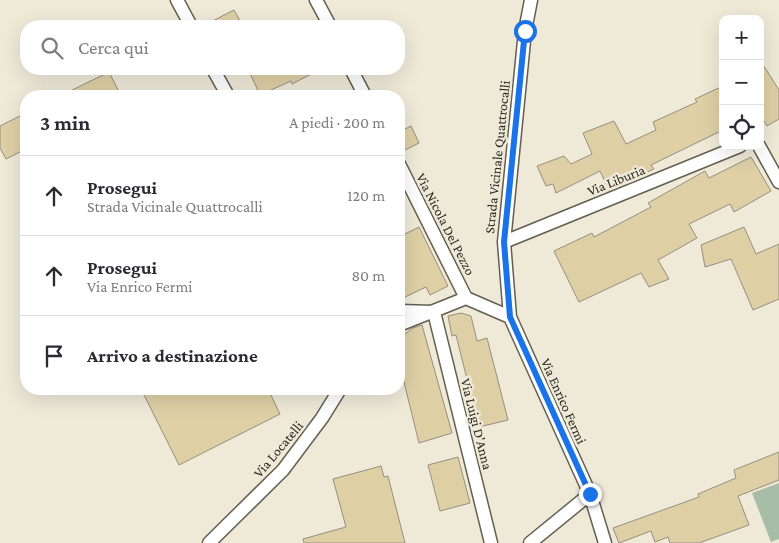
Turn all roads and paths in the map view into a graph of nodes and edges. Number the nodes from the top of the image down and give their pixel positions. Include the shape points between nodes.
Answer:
1 (177, 0) edge
2 (316, 0) edge
3 (531, 0) edge
4 (187, 20) edge
5 (327, 20) edge
6 (216, 75) edge
7 (354, 75) edge
8 (225, 90) edge
9 (362, 90) edge
10 (730, 150) edge
11 (761, 150) edge
12 (405, 176) edge
13 (779, 182) edge
14 (504, 242) junction
15 (466, 298) junction
16 (405, 311) edge
17 (434, 312) junction
18 (510, 317) junction
19 (405, 323) edge
20 (336, 395) edge
21 (590, 494) junction
22 (209, 543) edge
23 (491, 543) edge
24 (530, 543) edge
25 (604, 543) edge

1 - 4 street
2 - 5 street
3 - 14 street, Strada Vicinale Quattrocalli via 525,31
6 - 8 street
7 - 9 street
10 - 14 street, Via Liburia
11 - 13 street
12 - 15 street, Via Nicola Del Pezzo
14 - 18 street, Strada Vicinale Quattrocalli
15 - 17 street
15 - 18 street
16 - 17 street
17 - 19 street
17 - 23 street, Via Luigi D'Anna
18 - 21 street, Via Enrico Fermi
20 - 22 street, Via Locatelli via 283,470
21 - 24 street
21 - 25 street, Via Enrico Fermi

